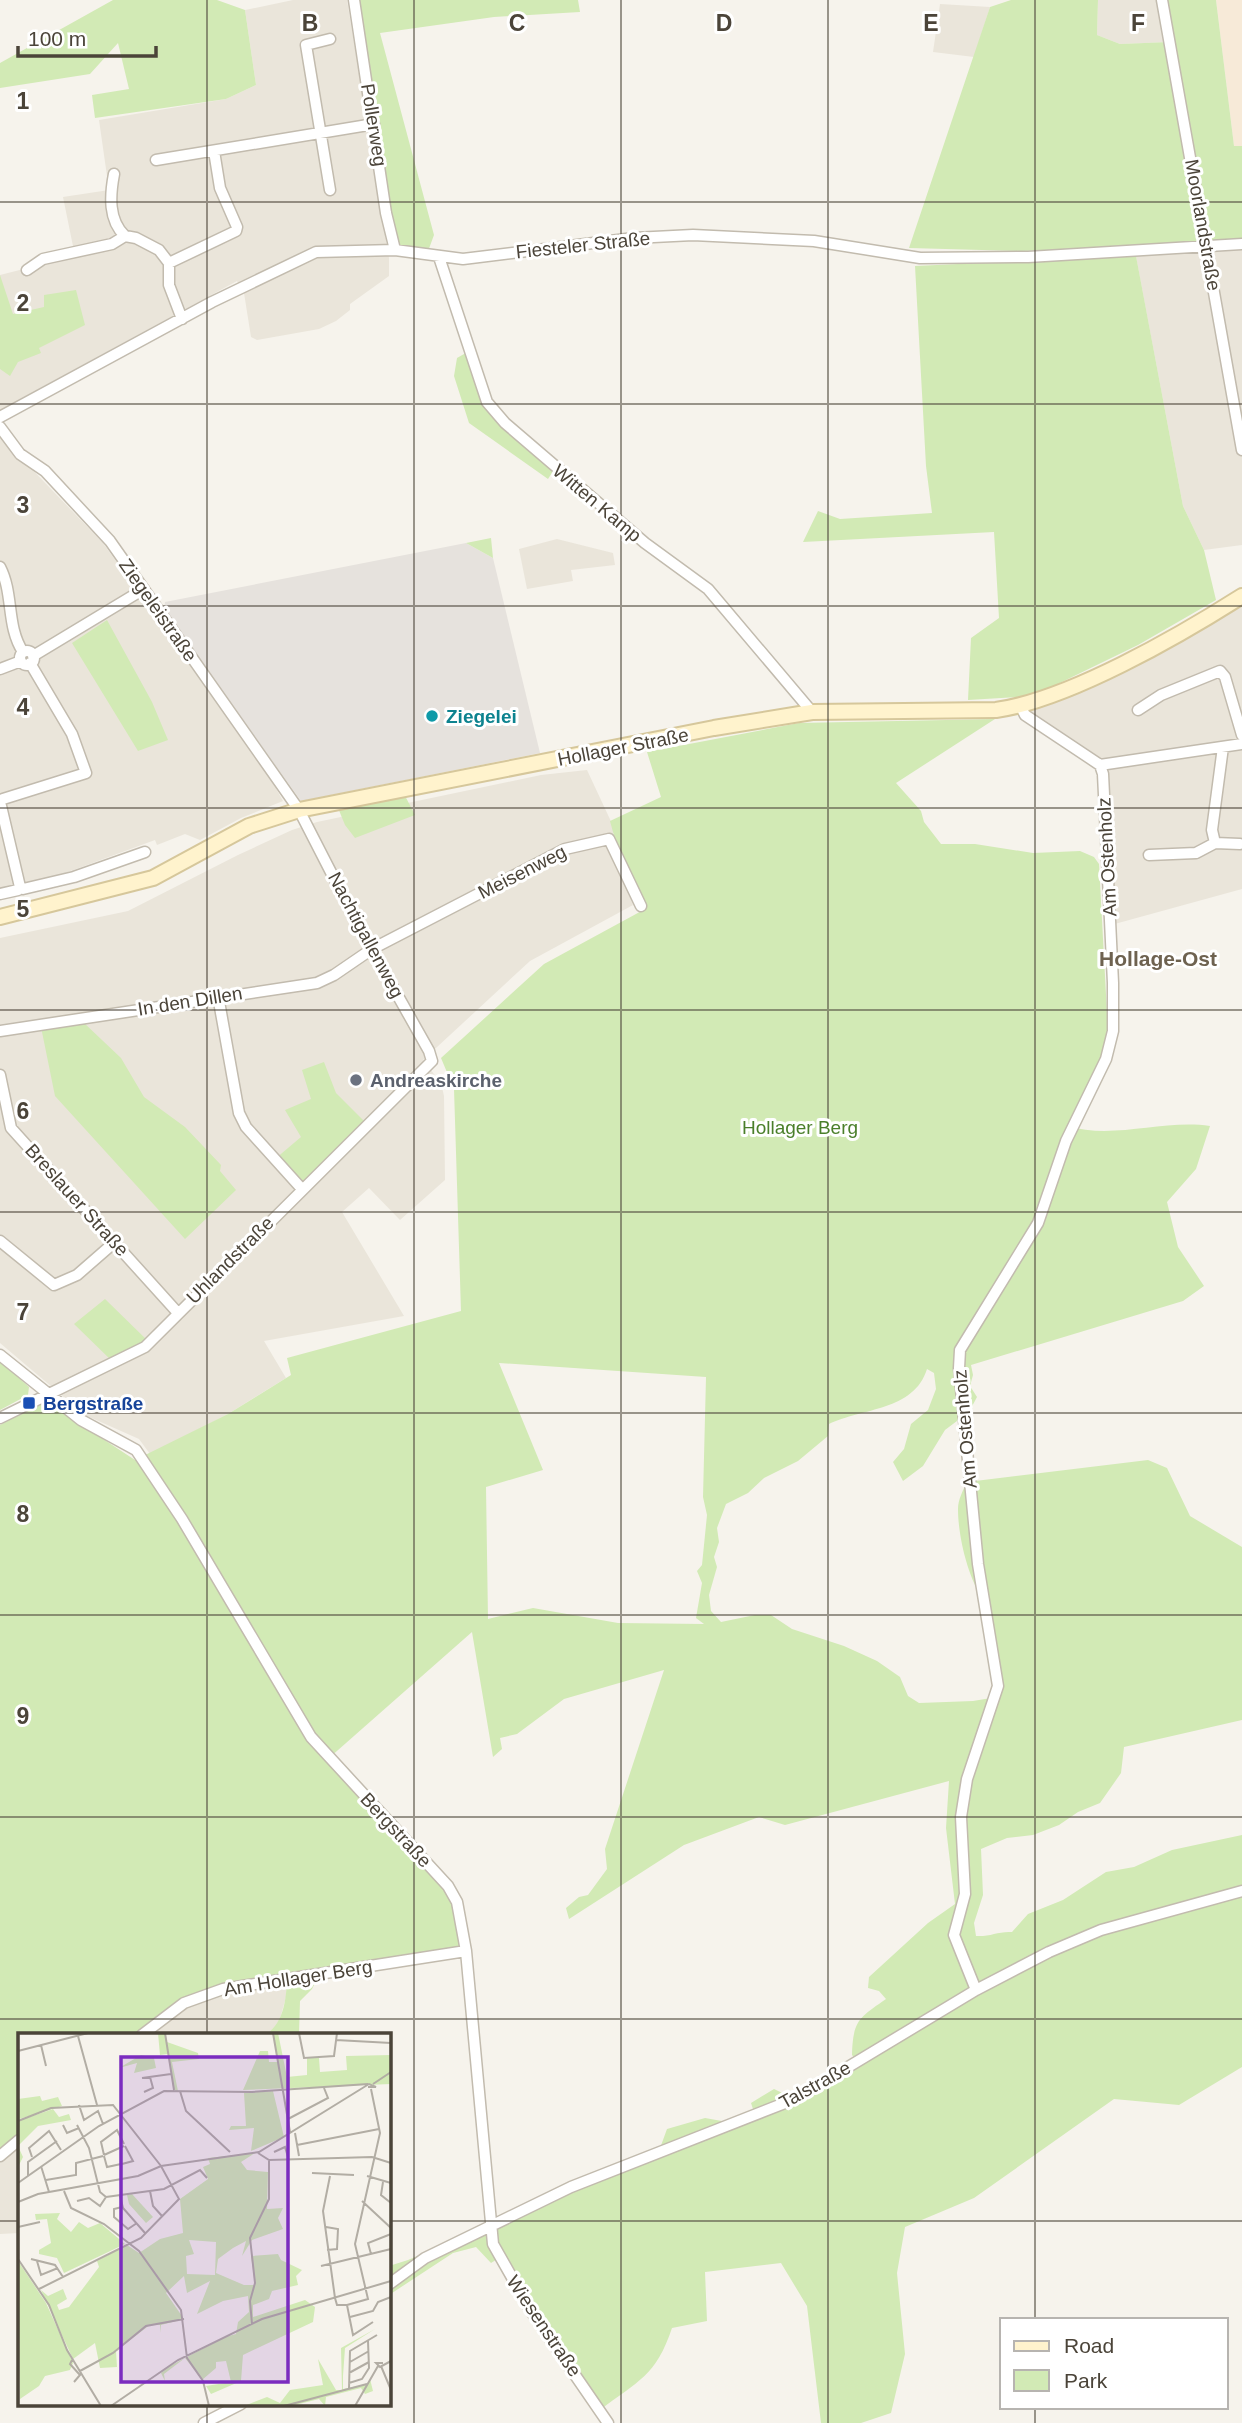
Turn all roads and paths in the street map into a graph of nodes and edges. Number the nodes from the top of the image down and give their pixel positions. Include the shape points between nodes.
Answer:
1 (354, 0) edge
2 (1162, 0) edge
3 (330, 39) dead end
4 (374, 124) junction
5 (323, 132) junction
6 (214, 151) junction
7 (156, 160) dead end
8 (114, 174) dead end
9 (330, 190) dead end
10 (125, 236) junction
11 (1242, 244) edge
12 (1206, 246) junction
13 (395, 250) junction
14 (439, 257) junction
15 (169, 263) junction
16 (27, 270) dead end
17 (182, 319) junction
18 (0, 417) edge
19 (0, 427) edge
20 (1242, 450) edge
21 (0, 568) edge
22 (144, 589) junction
23 (1242, 596) edge
24 (27, 658) junction
25 (0, 669) edge
26 (1021, 707) junction
27 (1138, 710) dead end
28 (812, 712) junction
29 (1242, 735) edge
30 (1242, 744) edge
31 (1223, 747) junction
32 (1100, 765) junction
33 (1, 802) edge
34 (299, 810) junction
35 (1216, 843) junction
36 (1240, 845) dead end
37 (145, 852) dead end
38 (1149, 855) dead end
39 (21, 889) junction
40 (0, 894) edge
41 (641, 906) dead end
42 (26, 911) junction
43 (0, 917) edge
44 (372, 949) junction
45 (218, 996) junction
46 (0, 1031) edge
47 (432, 1060) joint
48 (0, 1075) edge
49 (5, 1120) edge
50 (301, 1188) junction
51 (0, 1241) edge
52 (116, 1241) junction
53 (178, 1313) junction
54 (0, 1355) edge
55 (47, 1394) junction
56 (0, 1418) edge
57 (1242, 1891) edge
58 (466, 1951) junction
59 (976, 1990) junction
60 (145, 2033) edge
61 (18, 2141) edge
62 (0, 2156) edge
63 (491, 2225) junction
64 (390, 2284) edge
65 (238, 2406) edge
66 (204, 2423) edge
67 (608, 2423) edge

1 - 4 street, Pollerweg
2 - 12 street, Moorlandstraße
3 - 5 street via 306,45
4 - 5 street
4 - 13 street, Pollerweg
5 - 6 street
5 - 9 street
6 - 7 street
6 - 15 street via 220,188 236,231
8 - 10 street via 113,214 117,229
10 - 15 street via 159,250
10 - 16 street via 112,244 43,259
11 - 12 street, Fiesteler Straße
12 - 14 street, Fiesteler Straße via 1028,257 920,258 814,241 693,235 463,259
12 - 20 street, Moorlandstraße
13 - 14 street, Fiesteler Straße
13 - 17 street, Fiesteler Straße via 316,252
14 - 28 street, Witten Kamp via 487,402 505,423 645,543 708,589
15 - 17 street via 169,285
17 - 18 street, Fiesteler Straße
19 - 22 street, Ziegeleistraße via 20,454 46,471 110,541
21 - 24 street via 13,634
22 - 24 street
22 - 34 street, Ziegeleistraße
23 - 26 main road, Hollager Straße via 1115,666
24 - 25 street
24 - 33 street via 72,734 86,773
26 - 28 main road, Hollager Straße
26 - 32 street via 1025,715
27 - 29 street via 1161,695 1220,671
28 - 34 main road, Hollager Straße
30 - 31 street
31 - 32 street
31 - 35 street via 1212,830
32 - 59 street, Am Ostenholz via 1113,1031 1066,1141 1038,1223 960,1350 969,1485 998,1686 967,1779 961,1817 965,1894 954,1935
33 - 39 street
34 - 42 main road, Hollager Straße via 249,826 153,878
34 - 44 street, Nachtigallenweg
35 - 36 street
35 - 38 street via 1196,853
37 - 39 street via 74,877
39 - 40 street
39 - 42 street
41 - 44 street, Meisenweg via 609,839 601,840 565,849
42 - 43 main road, Hollager Straße
44 - 45 street, In den Dillen via 317,983
44 - 47 street, Nachtigallenweg
45 - 46 street, In den Dillen
45 - 50 street via 239,1112 246,1127
47 - 50 street, Uhlandstraße
48 - 49 street, Breslauer Straße
49 - 52 street, Breslauer Straße
50 - 53 street, Uhlandstraße
51 - 52 street via 54,1285 77,1275
52 - 53 street, Breslauer Straße
53 - 55 street, Uhlandstraße via 145,1347
54 - 55 street, Bergstraße
55 - 56 street, Uhlandstraße
55 - 58 street, Bergstraße via 81,1420 136,1451 182,1519 310,1737 448,1886 457,1902
57 - 59 street, Talstraße via 1101,1930
58 - 60 street, Am Hollager Berg via 230,1987 184,2003
58 - 63 street, Bergstraße
59 - 63 street, Talstraße via 795,2099 571,2187
61 - 62 street
63 - 64 street, Talstraße via 425,2258
63 - 67 street, Wiesenstraße via 496,2252
65 - 66 street

